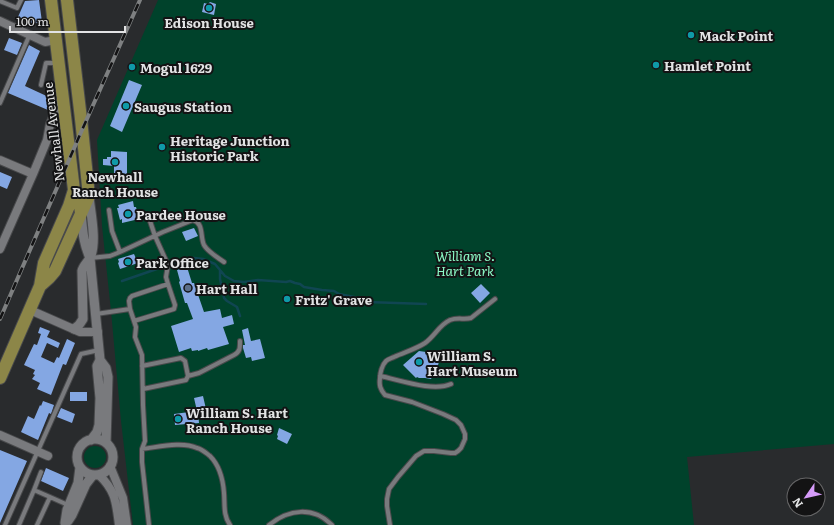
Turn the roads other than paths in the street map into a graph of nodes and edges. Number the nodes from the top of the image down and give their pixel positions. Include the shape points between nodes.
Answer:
1 (21, 0) edge
2 (51, 0) edge
3 (67, 0) edge
4 (0, 1) edge
5 (0, 21) edge
6 (30, 34) junction
7 (56, 40) junction
8 (59, 63) junction
9 (41, 85) dead end
10 (62, 95) junction
11 (0, 104) edge
12 (0, 160) edge
13 (33, 174) junction
14 (74, 190) junction
15 (89, 196) junction
16 (109, 210) dead end
17 (81, 213) junction
18 (149, 218) dead end
19 (155, 236) junction
20 (0, 249) edge
21 (120, 252) junction
22 (90, 258) junction
23 (224, 262) dead end
24 (168, 284) junction
25 (40, 286) junction
26 (495, 299) dead end
27 (130, 309) junction
28 (30, 310) junction
29 (96, 314) junction
30 (134, 321) junction
31 (74, 329) junction
32 (98, 332) junction
33 (240, 342) dead end
34 (99, 350) junction
35 (100, 360) junction
36 (142, 366) junction
37 (188, 376) junction
38 (380, 376) junction
39 (0, 378) edge
40 (451, 384) dead end
41 (143, 389) junction
42 (0, 435) edge
43 (91, 440) junction
44 (106, 443) junction
45 (142, 449) junction
46 (37, 451) junction
47 (48, 456) dead end
48 (110, 466) junction
49 (80, 467) junction
50 (41, 472) dead end
51 (96, 475) junction
52 (34, 490) junction
53 (50, 497) junction
54 (69, 505) junction
55 (65, 524) edge
56 (5, 525) edge
57 (19, 525) edge
58 (37, 525) edge
59 (119, 525) edge
60 (127, 525) edge
61 (149, 525) edge
62 (230, 525) edge
63 (269, 525) edge
64 (332, 525) edge
65 (390, 525) edge

1 - 4 lane via 17,8
2 - 7 main road, Newhall Avenue
3 - 15 main road, Newhall Avenue
5 - 6 street
6 - 7 street via 45,42
6 - 11 lane
7 - 8 main road, Newhall Avenue
8 - 9 lane via 46,63
8 - 10 main road, Newhall Avenue
10 - 13 street
10 - 14 main road, Newhall Avenue
12 - 13 street
13 - 20 street
14 - 17 main road, Newhall Avenue
14 - 25 main road via 44,263
15 - 17 main road
15 - 22 street, Newhall Avenue via 93,239
16 - 21 lane via 112,231
17 - 22 street, Newhall Avenue via 83,240
17 - 25 main road via 55,271
18 - 19 lane
19 - 21 lane
19 - 23 lane via 192,220 196,221 200,226 204,244
19 - 24 lane via 168,265
21 - 22 lane
22 - 29 street, Newhall Avenue
22 - 31 street via 82,271 83,319
24 - 27 lane via 132,296 129,301
24 - 30 lane via 174,308
25 - 28 main road
26 - 38 lane via 474,316 448,321 426,342 386,361
27 - 29 lane
27 - 30 lane
28 - 31 street
28 - 39 main road
29 - 32 street, Newhall Avenue
30 - 36 lane
31 - 32 street
32 - 34 street, Newhall Avenue
33 - 37 lane via 238,353
34 - 35 street, Newhall Avenue
34 - 46 lane via 81,354
35 - 43 street, Newhall Avenue via 97,366 99,425
35 - 44 street, Newhall Avenue via 106,368 108,377
36 - 37 lane via 181,358 185,361
36 - 41 lane
37 - 41 lane via 186,380
38 - 40 lane via 425,386 442,387
38 - 65 lane via 379,386 385,395 412,402 456,420 465,434 458,452 451,454 424,451 416,456 398,477 389,489 387,499
41 - 45 lane via 145,442
42 - 46 street
43 - 44 street
43 - 49 street via 79,449 77,458
44 - 48 street via 112,454
45 - 61 lane
45 - 62 lane via 175,445 197,447 214,460 221,473 224,509
46 - 47 street
46 - 56 lane
48 - 51 street
48 - 60 street via 123,498
49 - 51 street via 86,473
49 - 54 street via 78,483
50 - 52 lane
51 - 55 street via 86,484 72,515
51 - 59 street via 106,482 114,494
52 - 53 lane
52 - 57 lane
53 - 54 lane
53 - 58 lane
54 - 55 street
63 - 64 lane via 280,516 299,512 321,516

